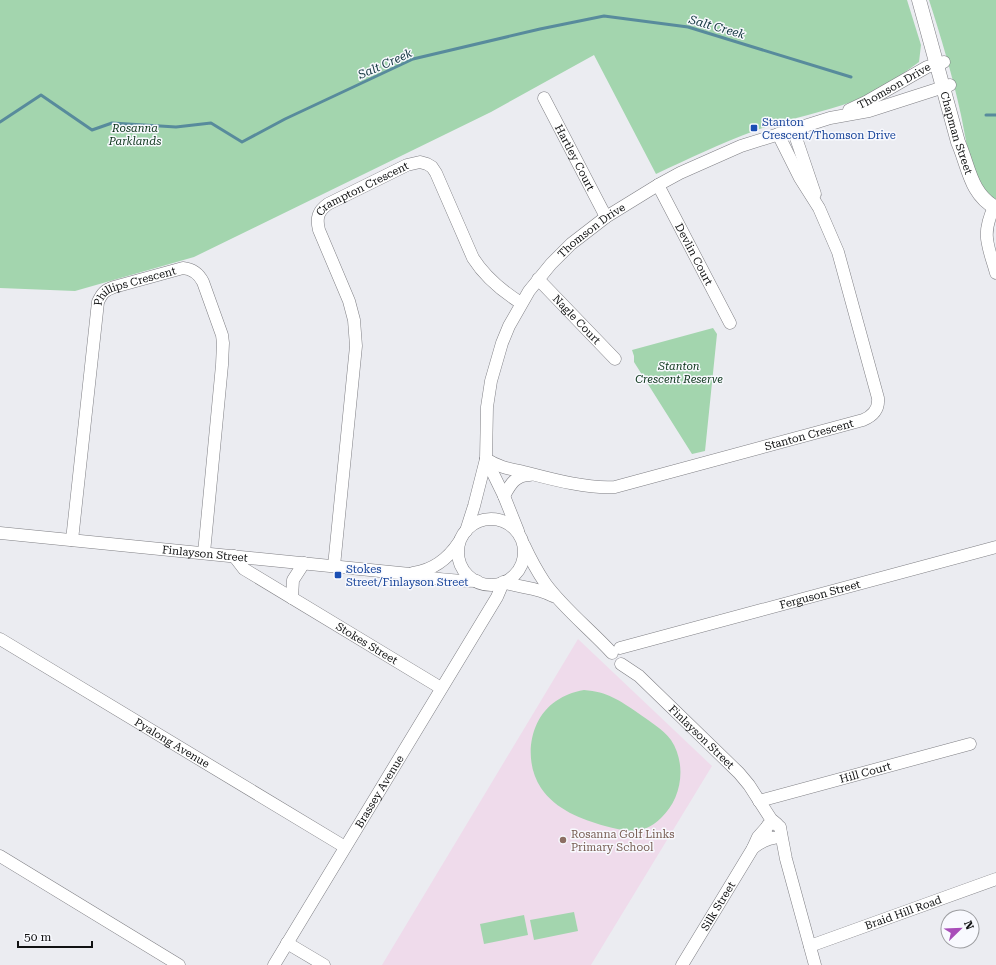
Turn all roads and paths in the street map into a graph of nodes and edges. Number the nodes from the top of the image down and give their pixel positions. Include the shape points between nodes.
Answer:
1 (919, 0) edge
2 (926, 0) edge
3 (940, 63) junction
4 (947, 86) junction
5 (544, 98) dead end
6 (830, 118) junction
7 (793, 129) junction
8 (778, 134) junction
9 (658, 185) junction
10 (995, 207) edge
11 (819, 208) junction
12 (606, 217) junction
13 (996, 225) edge
14 (991, 256) junction
15 (996, 273) edge
16 (538, 279) junction
17 (521, 303) junction
18 (730, 323) dead end
19 (615, 359) dead end
20 (486, 459) junction
21 (533, 475) junction
22 (504, 496) junction
23 (0, 533) edge
24 (464, 533) junction
25 (72, 540) junction
26 (521, 540) junction
27 (996, 547) edge
28 (204, 553) junction
29 (234, 556) junction
30 (304, 563) junction
31 (334, 566) junction
32 (410, 574) junction
33 (479, 582) junction
34 (503, 582) junction
35 (292, 598) junction
36 (558, 599) junction
37 (484, 618) junction
38 (0, 639) edge
39 (621, 654) junction
40 (441, 688) junction
41 (970, 744) dead end
42 (759, 801) junction
43 (772, 832) junction
44 (345, 847) junction
45 (0, 856) edge
46 (996, 879) edge
47 (287, 942) junction
48 (810, 946) junction
49 (180, 965) edge
50 (274, 965) edge
51 (324, 965) edge
52 (682, 965) edge
53 (815, 965) edge

1 - 3 street, Chapman Street
2 - 3 street
3 - 4 street, Chapman Street
3 - 6 street, Thomson Drive
4 - 6 street, Thomson Drive via 869,111
4 - 10 street, Chapman Street via 958,142 969,174 976,191
5 - 12 street, Hartley Court
6 - 7 street, Thomson Drive
7 - 8 street, Thomson Drive
7 - 11 street, Stanton Crescent
8 - 9 street, Thomson Drive via 722,154
8 - 11 street, Stanton Crescent via 800,178
9 - 12 street, Thomson Drive
9 - 18 street, Devlin Court
10 - 14 street, Chapman Street via 990,216 986,237
11 - 21 street, Stanton Crescent via 838,252 850,292 878,398 874,413 864,420 615,487 591,487
12 - 16 street, Thomson Drive via 571,244
13 - 14 street, Chapman Street via 991,236
14 - 15 street, Chapman Street
16 - 17 street, Thomson Drive
16 - 19 street, Nagle Court
17 - 20 street, Thomson Drive via 502,343 491,381 487,407
17 - 31 street, Crampton Crescent via 498,287 479,268 440,181 432,167 427,164 420,162 407,165 328,204 319,212 318,226 349,301 356,333
20 - 21 street, Stanton Crescent via 501,467
20 - 22 street, Thomson Drive
20 - 24 street, Thomson Drive
21 - 22 street, Stanton Crescent via 516,478
22 - 26 street, Thomson Drive
23 - 25 street, Finlayson Street
24 - 26 street via 478,522 492,519 506,523 514,529
24 - 32 street, Finlayson Street via 453,551 442,561 428,569
24 - 33 street via 459,547 459,559 467,574
25 - 28 street, Finlayson Street
25 - 28 street, Phillips Crescent via 98,302 101,294 114,287 183,268 200,276 223,343
26 - 34 street via 524,557 521,566 512,577
26 - 36 street via 542,578
27 - 39 street, Ferguson Street via 643,642
28 - 29 street, Finlayson Street
29 - 30 street, Finlayson Street
29 - 35 street, Stokes Street via 244,569
30 - 31 street, Finlayson Street
30 - 35 street via 293,580
31 - 32 street, Finlayson Street
32 - 33 street, Finlayson Street
33 - 34 street via 491,585
33 - 37 street, Brassey Avenue via 488,599
34 - 36 street via 540,590
34 - 37 street, Brassey Avenue via 500,593
35 - 40 street, Stokes Street
36 - 39 street via 600,640
37 - 40 street, Brassey Avenue
38 - 44 street, Pyalong Avenue
39 - 42 street, Finlayson Street via 639,676 734,768
40 - 44 street, Brassey Avenue
41 - 42 street, Hill Court
42 - 43 street, Finlayson Street
43 - 48 street, Finlayson Street via 786,859
43 - 52 street, Silk Street via 753,848
44 - 47 street, Brassey Avenue
45 - 49 street
46 - 48 street, Braid Hill Road
47 - 50 street, Brassey Avenue
47 - 51 street
48 - 53 street, Finlayson Street

